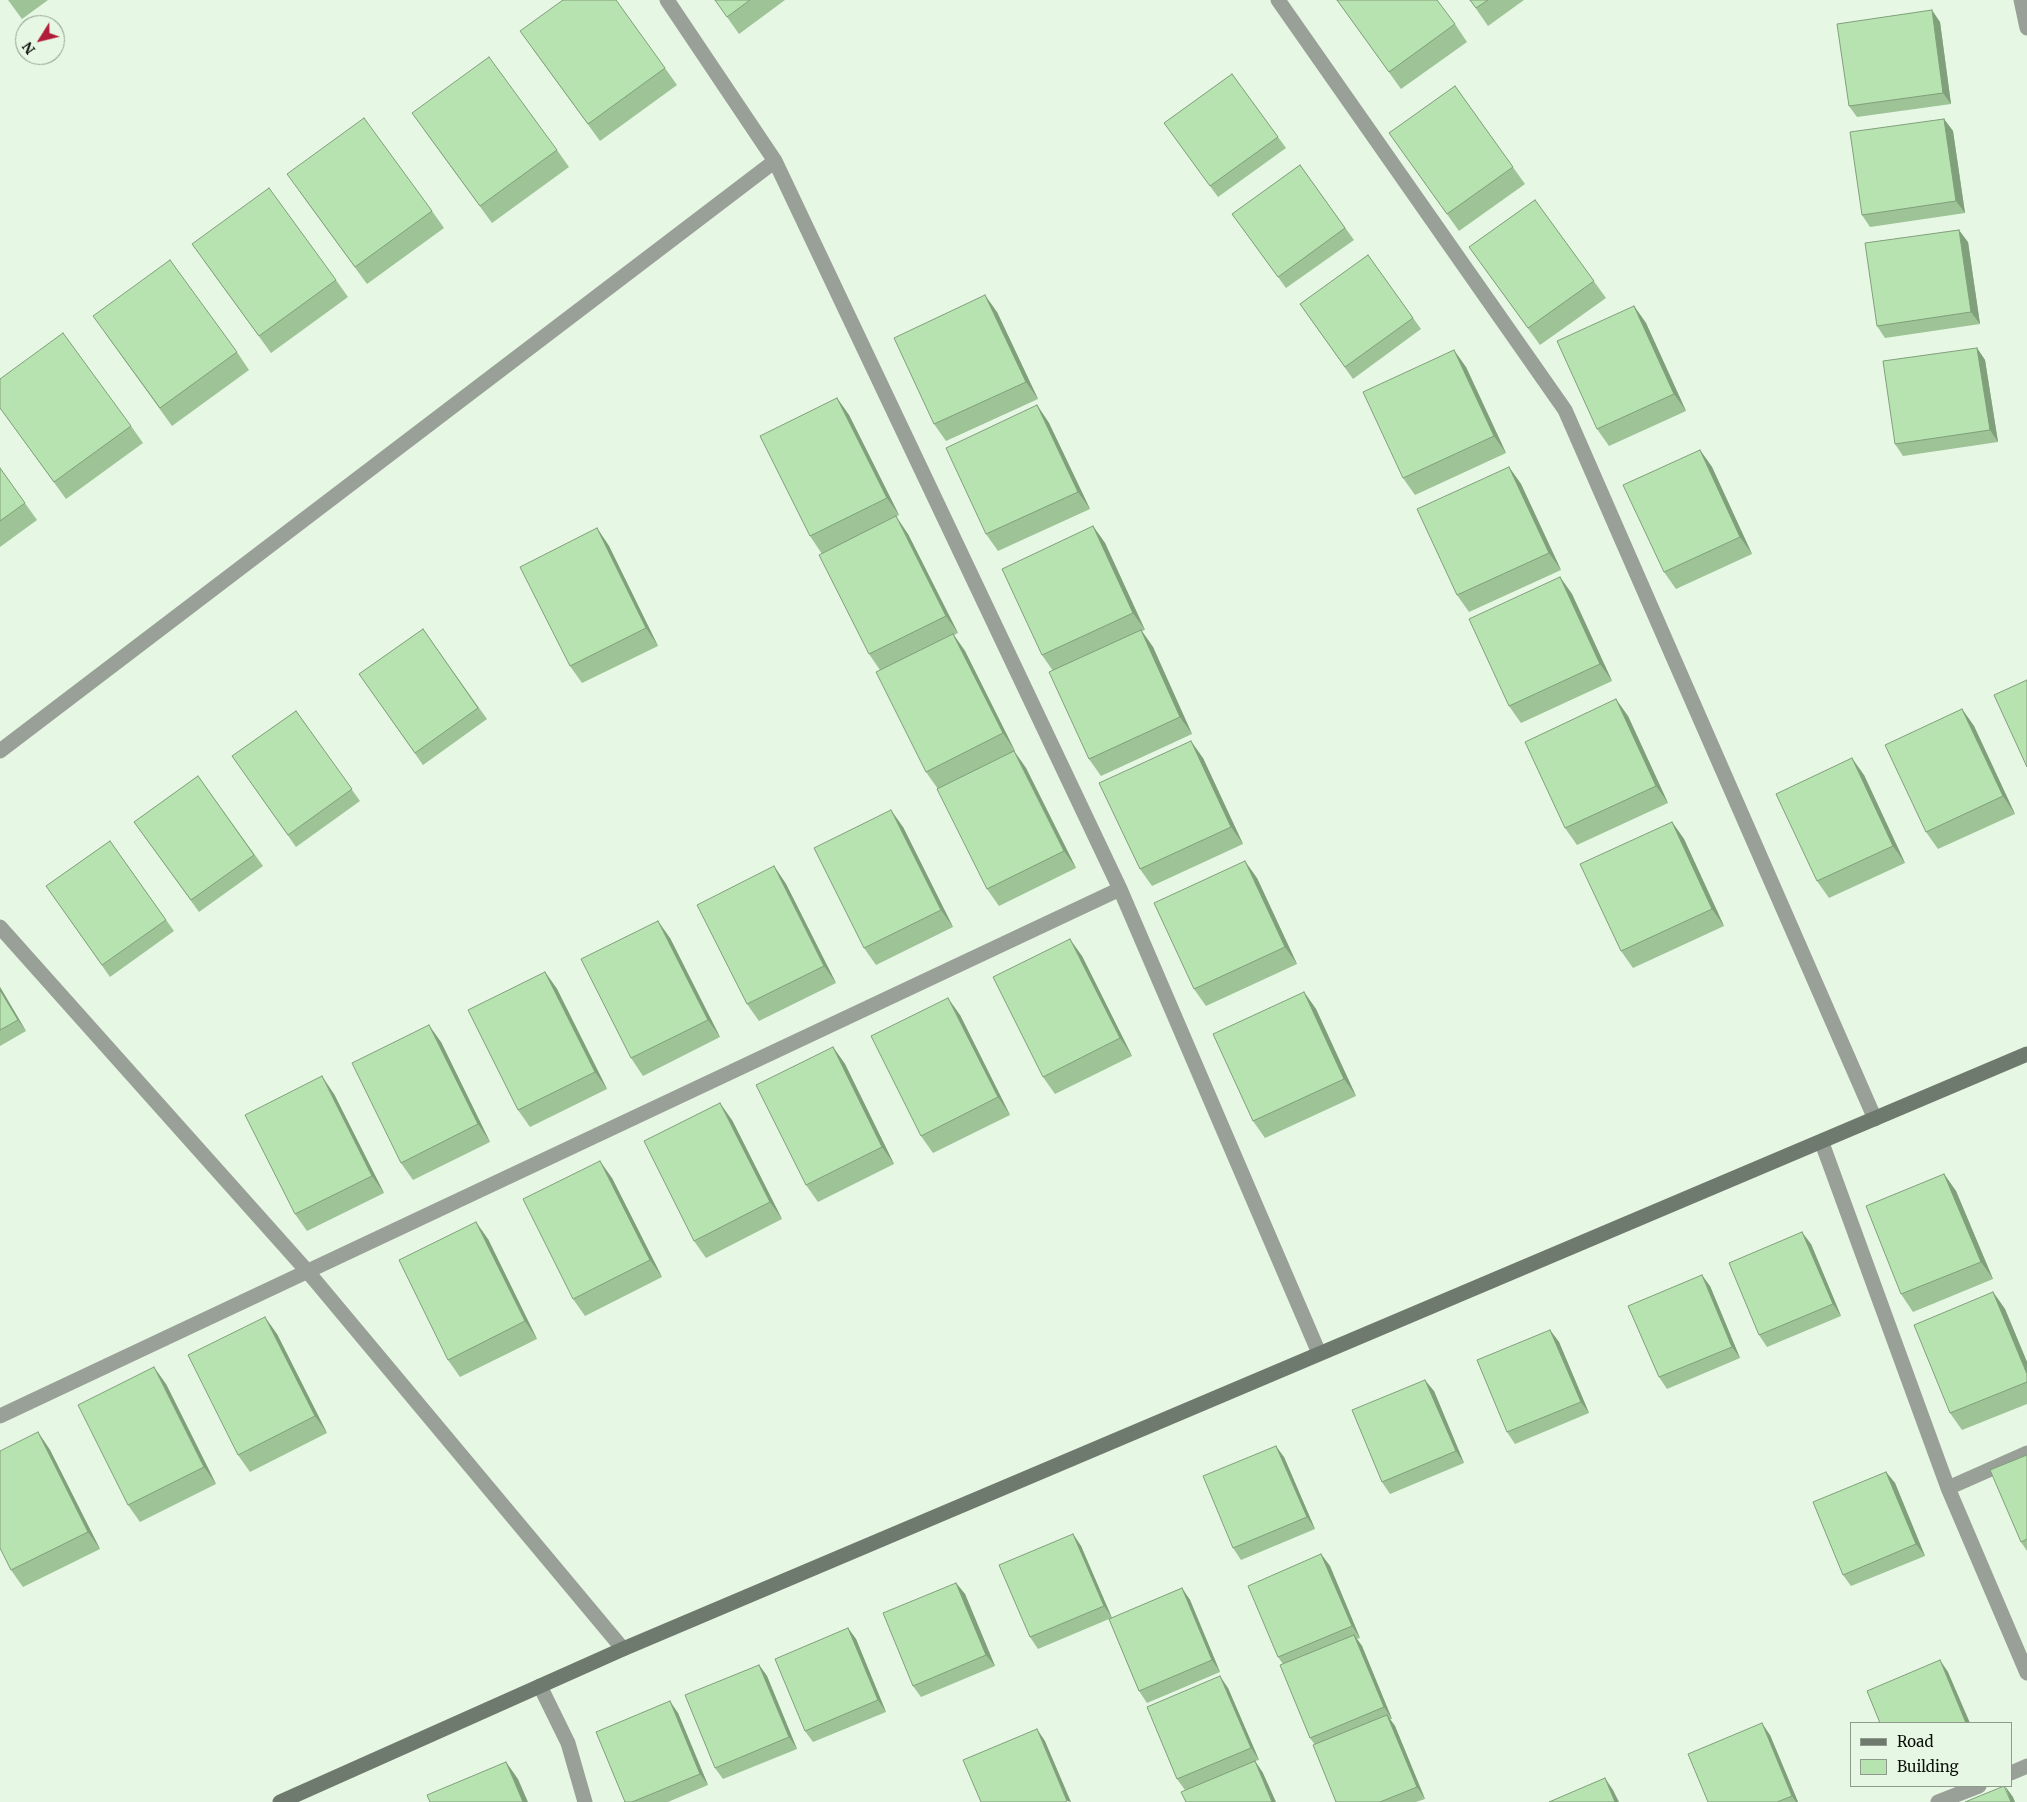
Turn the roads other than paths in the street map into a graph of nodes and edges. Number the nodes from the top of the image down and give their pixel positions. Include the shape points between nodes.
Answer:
1 (667, 0) edge
2 (1278, 0) edge
3 (2022, 0) edge
4 (2027, 28) edge
5 (775, 161) junction
6 (0, 752) edge
7 (1120, 889) junction
8 (0, 927) edge
9 (2027, 1054) edge
10 (1874, 1119) junction
11 (1822, 1142) junction
12 (308, 1272) junction
13 (1319, 1353) junction
14 (0, 1416) edge
15 (2027, 1453) edge
16 (1948, 1488) junction
17 (623, 1649) junction
18 (2027, 1673) edge
19 (540, 1686) junction
20 (2027, 1766) edge
21 (2012, 1773) edge
22 (1976, 1787) edge
23 (280, 1802) edge
24 (585, 1802) edge
25 (1938, 1802) edge

1 - 5 street
2 - 10 street via 1565,410
3 - 4 street
5 - 6 street
5 - 7 street
7 - 12 street
7 - 13 street
8 - 12 street
9 - 10 main road
10 - 11 main road
11 - 13 main road
11 - 16 street
12 - 14 street
12 - 17 street
13 - 17 main road
15 - 16 street
16 - 18 street
17 - 19 main road
19 - 23 main road
19 - 24 street via 568,1743
20 - 21 street
22 - 25 street

